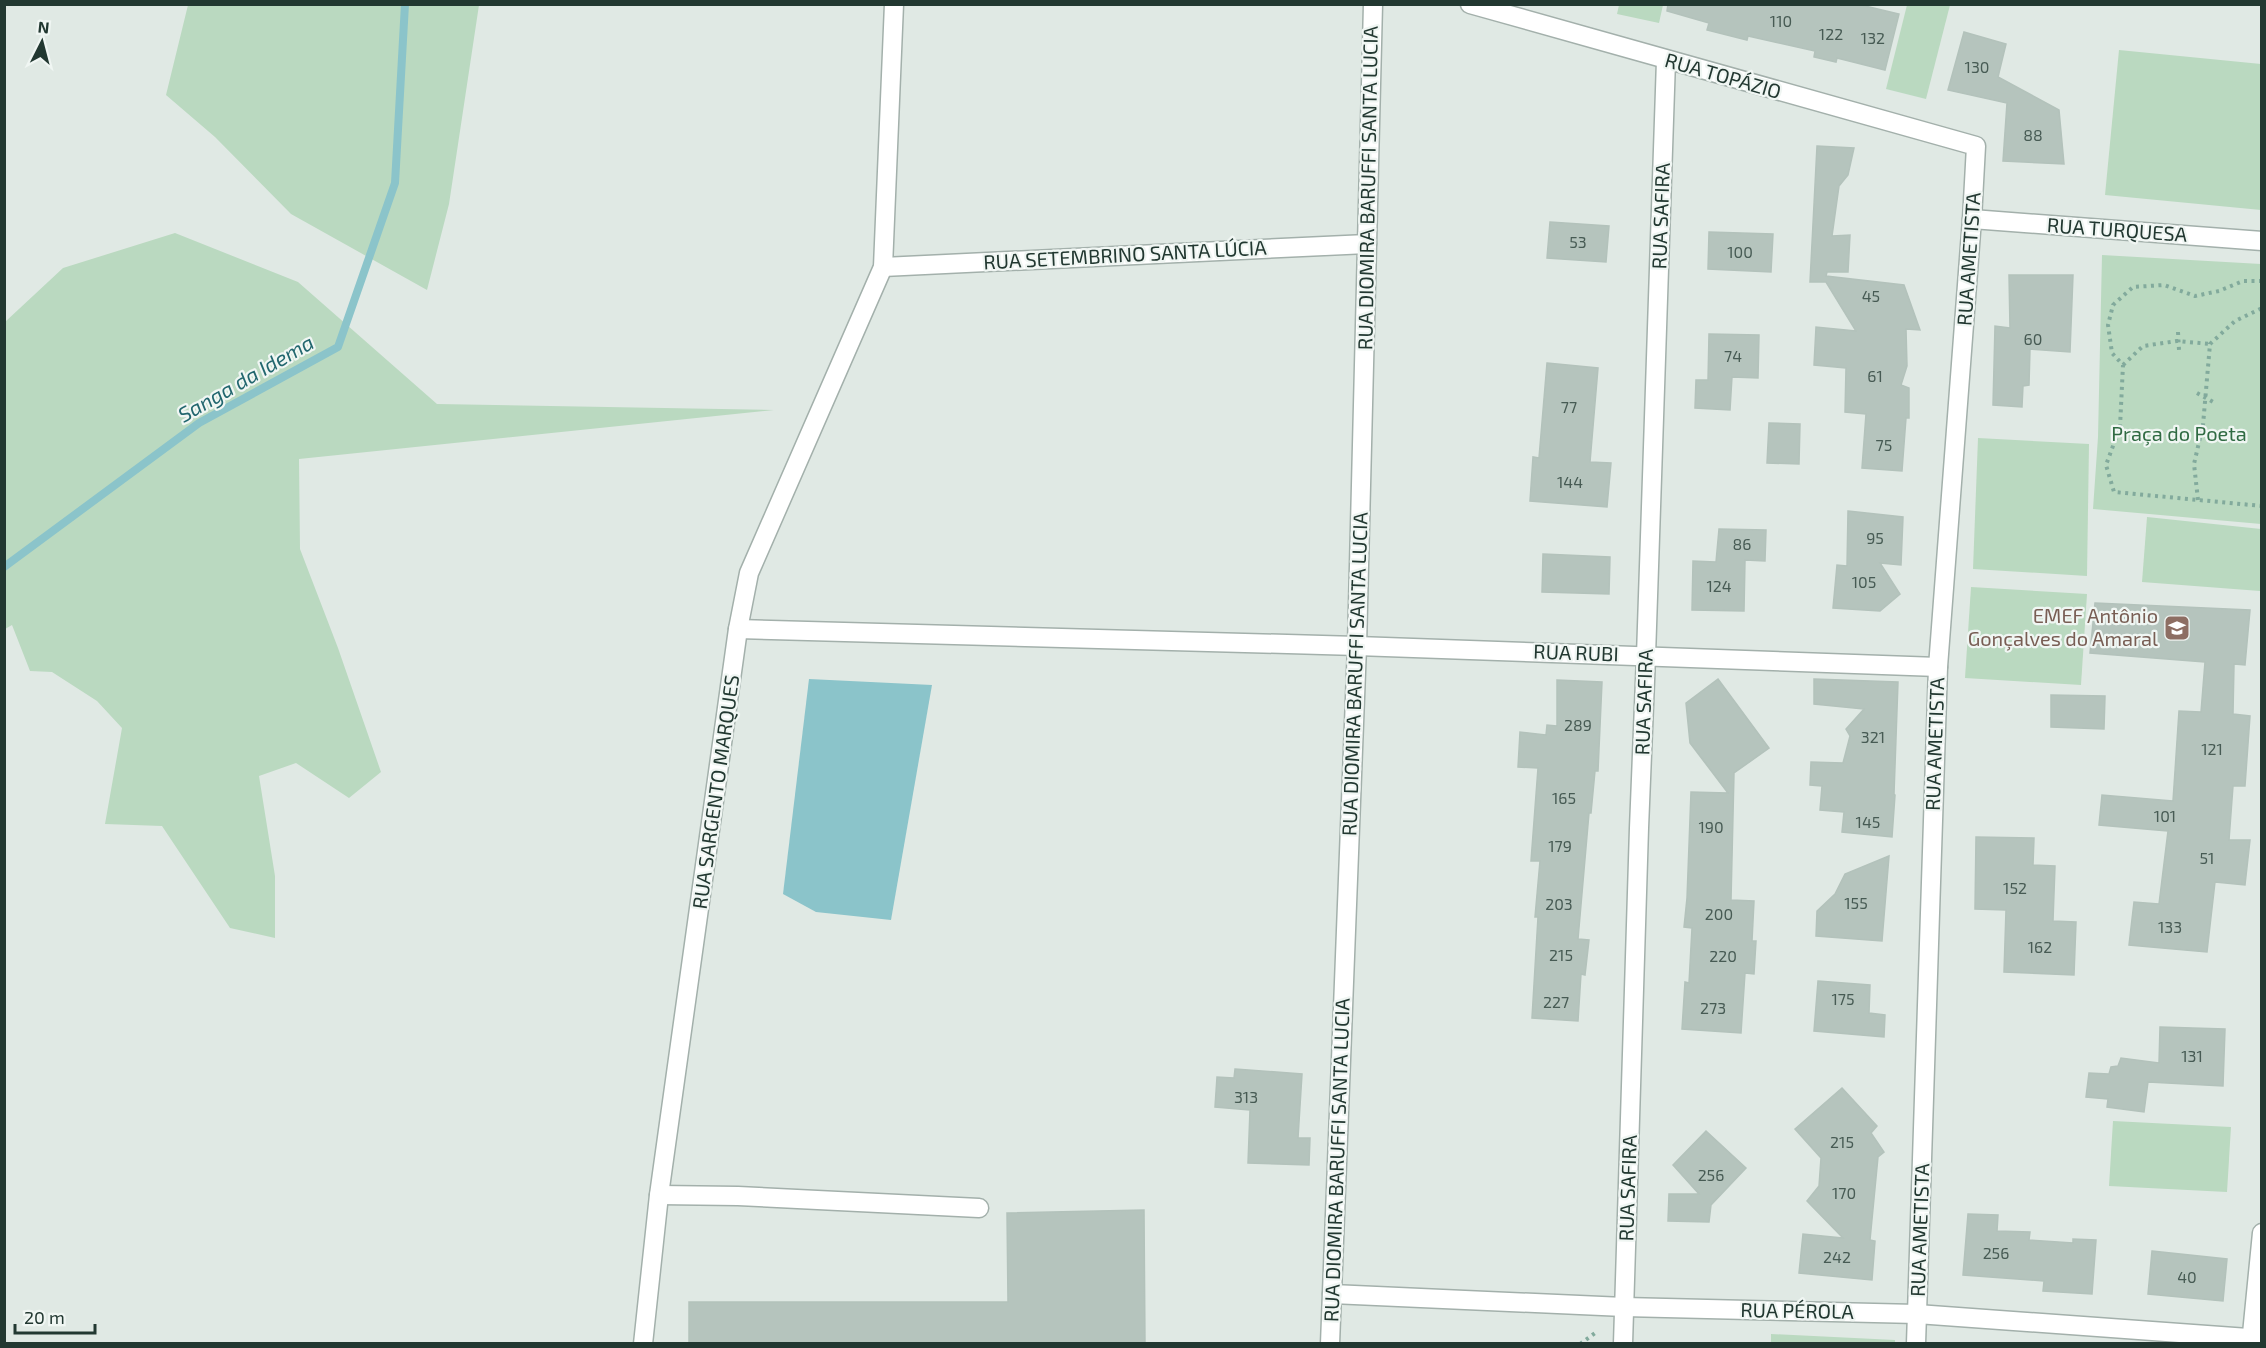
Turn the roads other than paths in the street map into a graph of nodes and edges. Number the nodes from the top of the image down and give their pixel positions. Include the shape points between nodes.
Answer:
1 (894, 4) edge
2 (1373, 4) edge
3 (1470, 4) edge
4 (1666, 60) junction
5 (1976, 146) joint
6 (1972, 219) junction
7 (2262, 241) edge
8 (1367, 244) junction
9 (884, 267) junction
10 (738, 629) junction
11 (1358, 646) junction
12 (1646, 656) junction
13 (1938, 667) junction
14 (659, 1195) junction
15 (979, 1208) dead end
16 (2262, 1233) edge
17 (1332, 1294) junction
18 (1624, 1307) junction
19 (1917, 1314) junction
20 (2108, 1336) edge
21 (2255, 1340) edge
22 (644, 1344) edge
23 (1330, 1344) edge
24 (1623, 1344) edge
25 (1916, 1344) edge

1 - 9 street
2 - 8 street, RUA DIOMIRA BARUFFI SANTA LUCIA
3 - 4 street, RUA TOPÁZIO
4 - 5 street, RUA TOPÁZIO
4 - 12 street, RUA SAFIRA
5 - 6 street, RUA AMETISTA
6 - 7 street, RUA TURQUESA
6 - 13 street, RUA AMETISTA
8 - 9 street, RUA SETEMBRINO SANTA LÚCIA
8 - 11 street, RUA DIOMIRA BARUFFI SANTA LUCIA
9 - 10 street, RUA SARGENTO MARQUES via 748,573
10 - 11 street, RUA RUBI
10 - 14 street, RUA SARGENTO MARQUES
11 - 12 street, RUA RUBI
11 - 17 street, RUA DIOMIRA BARUFFI SANTA LUCIA
12 - 13 street, RUA RUBI
12 - 18 street, RUA SAFIRA
13 - 19 street, RUA AMETISTA
14 - 15 street
14 - 22 street, RUA SARGENTO MARQUES
16 - 21 street
17 - 18 street, RUA PÉROLA
17 - 23 street, RUA DIOMIRA BARUFFI SANTA LUCIA
18 - 19 street, RUA PÉROLA
18 - 24 street, RUA SAFIRA
19 - 20 street, RUA PÉROLA
19 - 25 street, RUA AMETISTA
20 - 21 street, RUA PÉROLA

